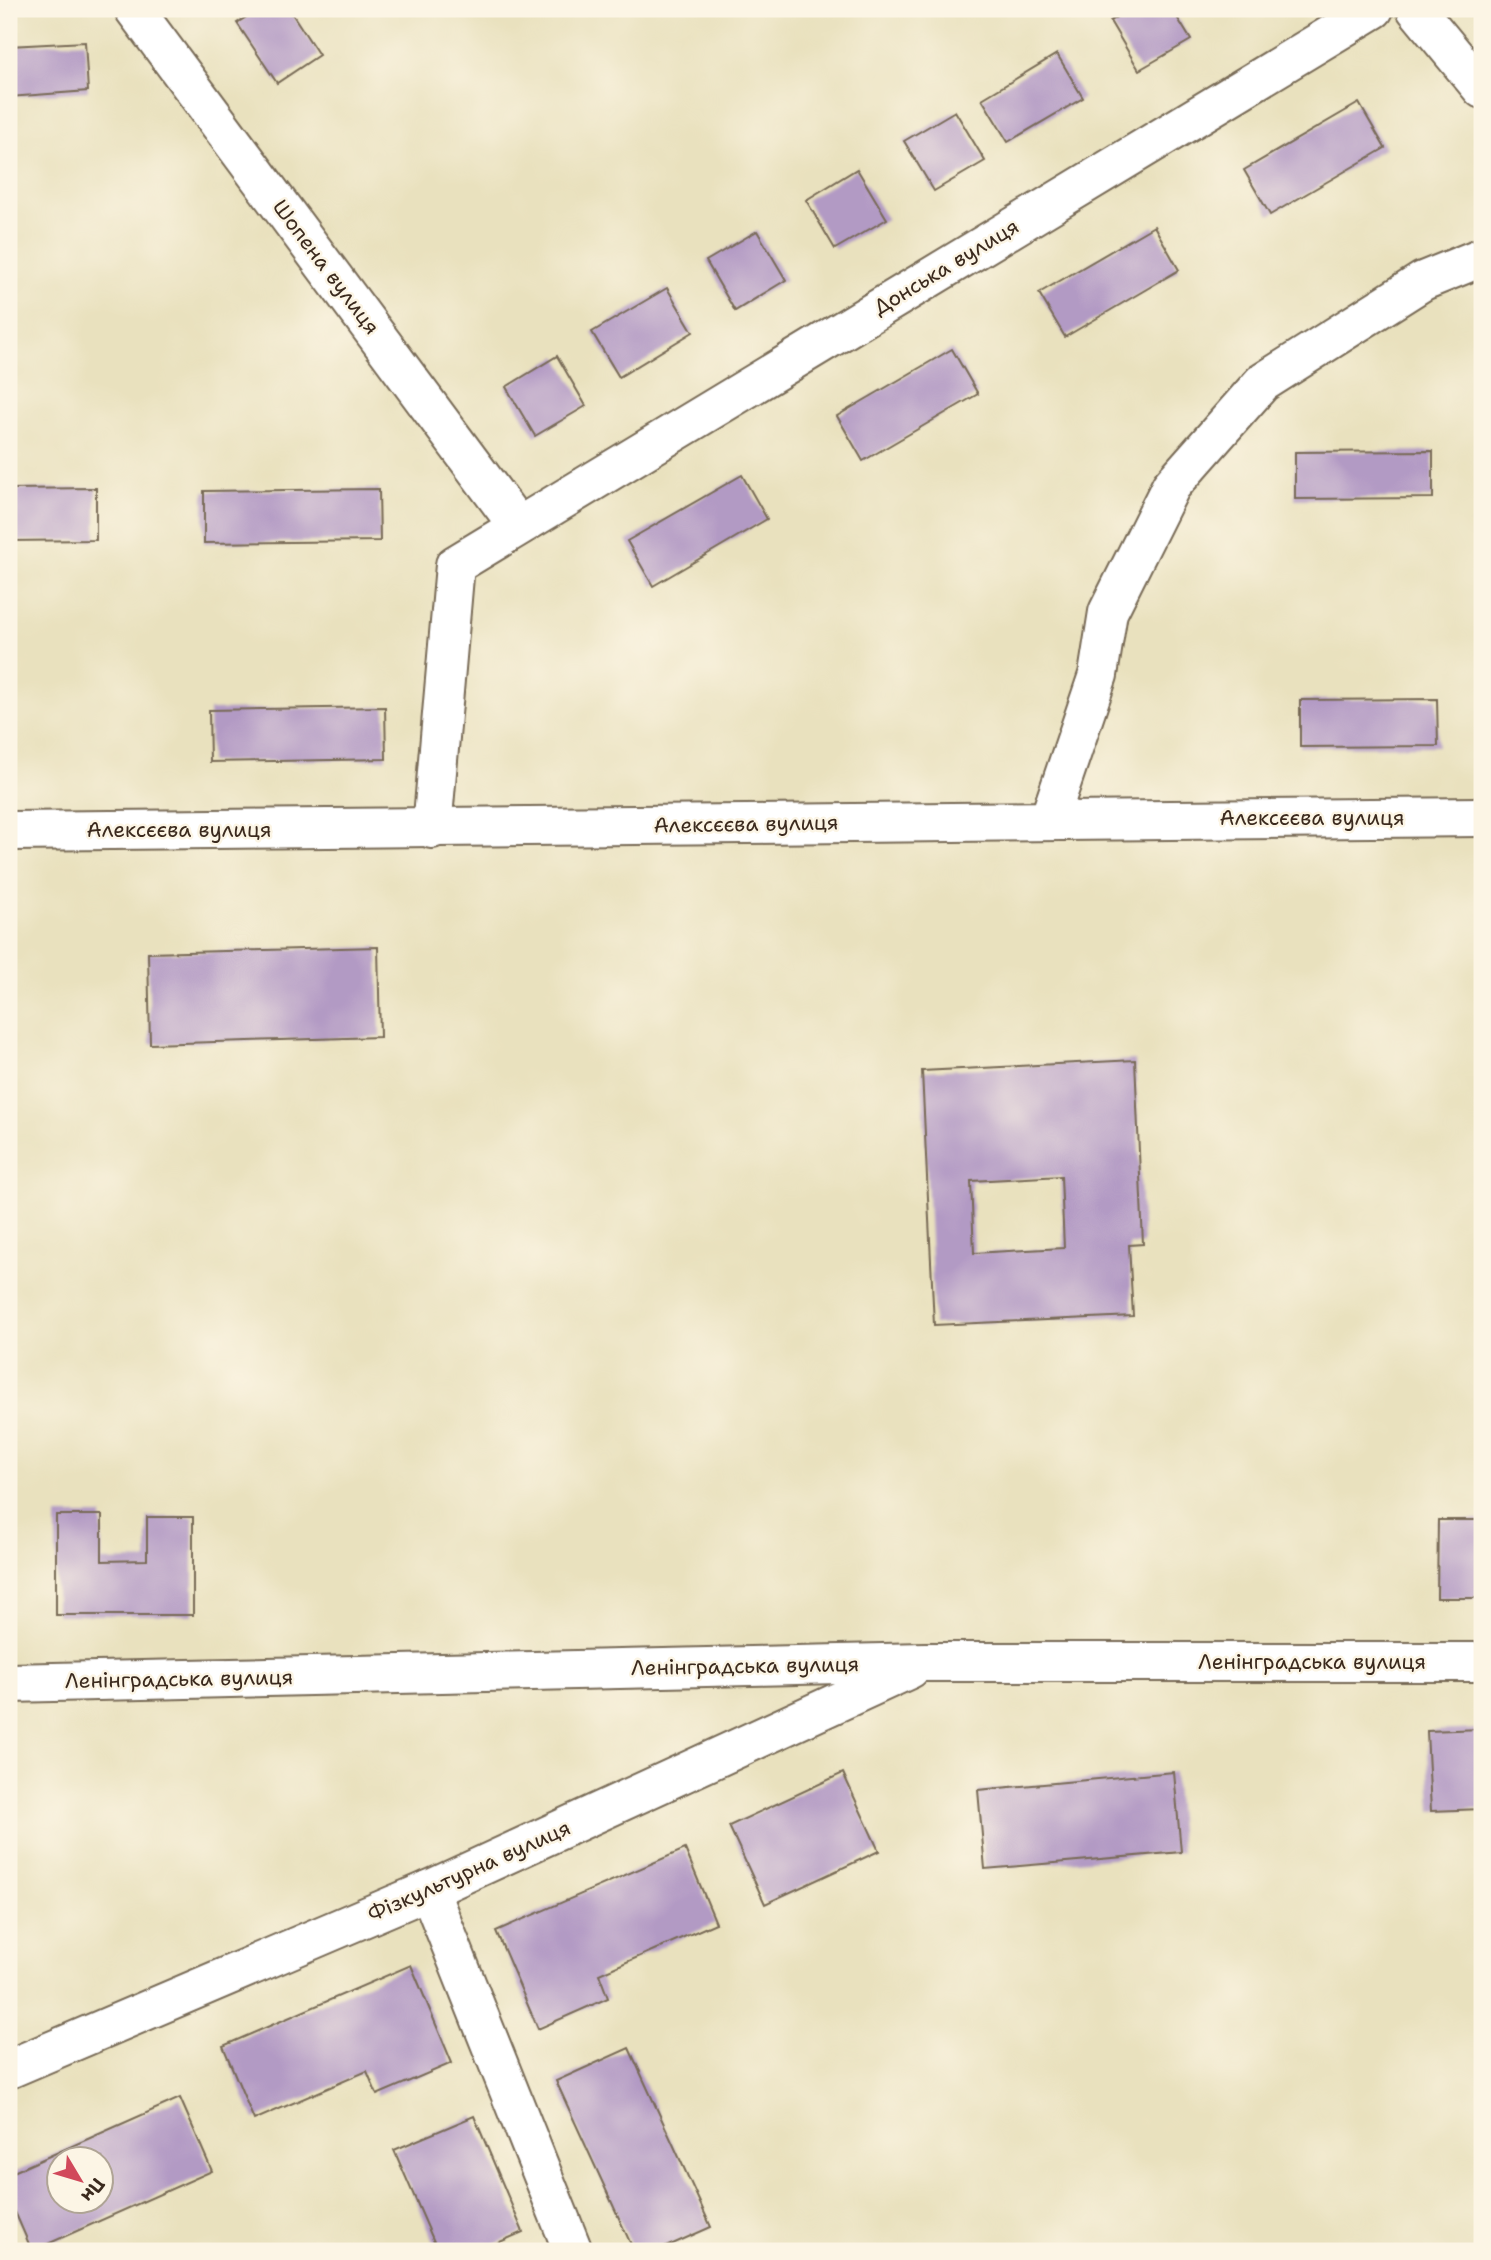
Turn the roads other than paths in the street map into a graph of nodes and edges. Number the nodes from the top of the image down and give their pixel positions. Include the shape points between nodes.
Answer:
1 (1374, 9) edge
2 (1416, 9) edge
3 (137, 10) edge
4 (1482, 89) edge
5 (1482, 257) edge
6 (519, 526) junction
7 (1482, 817) edge
8 (1049, 820) junction
9 (432, 829) junction
10 (9, 831) edge
11 (925, 1662) junction
12 (1482, 1662) edge
13 (9, 1683) edge
14 (429, 1890) junction
15 (9, 2069) edge
16 (573, 2251) edge

1 - 6 street, Донська вулиця
2 - 4 street
3 - 6 street, Шопена вулиця
5 - 8 street via 1423,281 1262,383 1171,485 1108,612 1098,675
6 - 9 street, Донська вулиця via 455,565
7 - 8 street, Алексєєва вулиця
8 - 9 street, Алексєєва вулиця
9 - 10 street, Алексєєва вулиця
11 - 12 street, Ленінградська вулиця
11 - 13 street, Ленінградська вулиця
11 - 14 street, Фiзкультурна вулиця
14 - 15 street, Фiзкультурна вулиця
14 - 16 street

